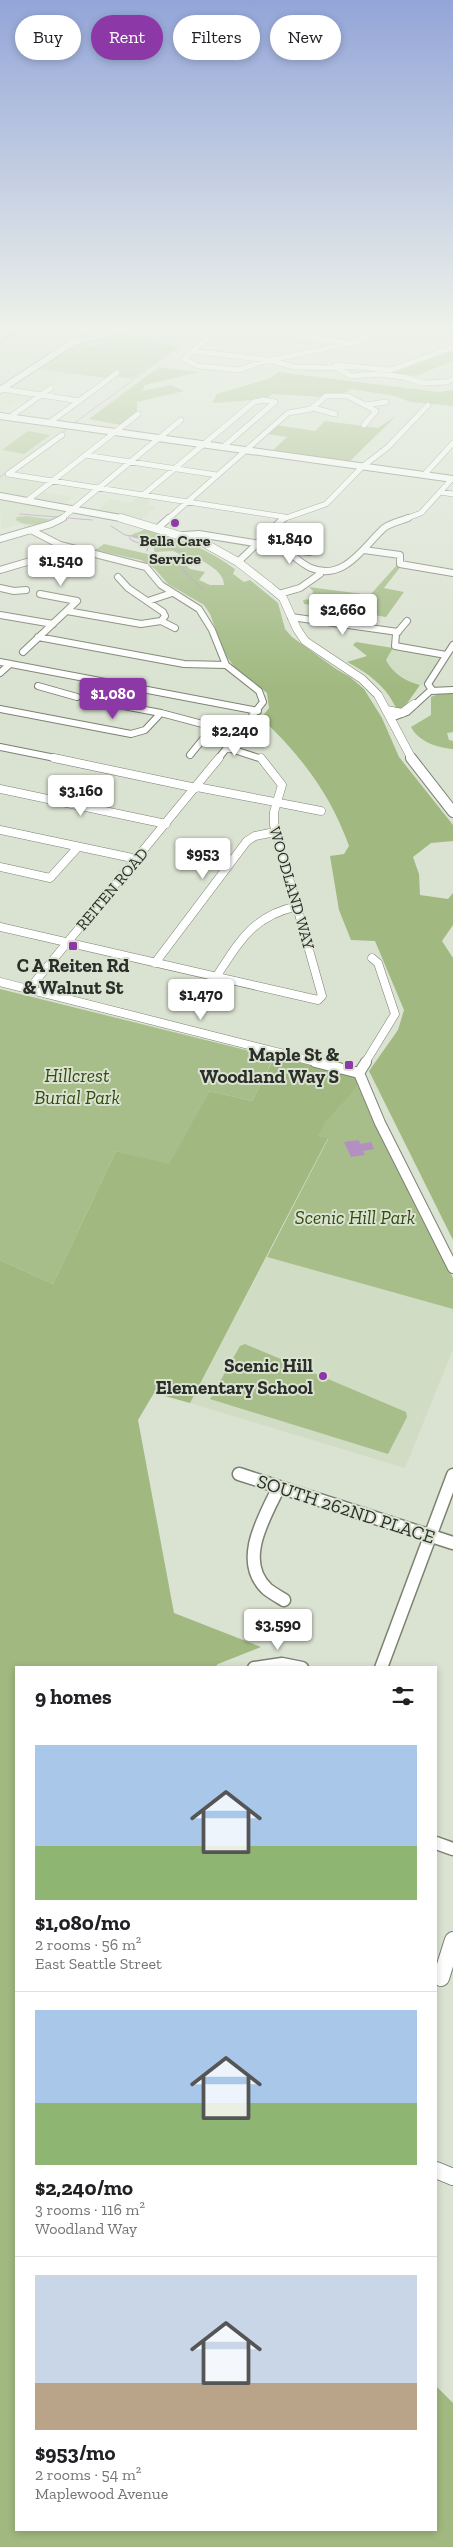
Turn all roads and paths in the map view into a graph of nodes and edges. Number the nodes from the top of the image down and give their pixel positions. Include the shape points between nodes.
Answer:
1 (44, 448) edge
2 (94, 448) edge
3 (147, 448) edge
4 (196, 448) edge
5 (229, 448) edge
6 (247, 448) edge
7 (387, 448) edge
8 (449, 448) edge
9 (244, 450) junction
10 (85, 455) junction
11 (130, 462) junction
12 (362, 467) junction
13 (173, 468) junction
14 (217, 475) junction
15 (424, 475) junction
16 (452, 479) edge
17 (52, 481) junction
18 (98, 488) junction
19 (440, 492) junction
20 (453, 494) edge
21 (143, 495) junction
22 (0, 496) edge
23 (28, 500) junction
24 (188, 502) junction
25 (76, 507) junction
26 (102, 513) junction
27 (68, 514) junction
28 (285, 517) junction
29 (159, 528) junction
30 (31, 530) junction
31 (184, 535) junction
32 (0, 539) edge
33 (257, 544) junction
34 (66, 547) junction
35 (283, 548) junction
36 (364, 550) junction
37 (309, 552) dead end
38 (240, 560) junction
39 (0, 570) edge
40 (453, 573) edge
41 (320, 574) dead end
42 (118, 577) dead end
43 (0, 588) edge
44 (26, 590) dead end
45 (172, 592) junction
46 (40, 594) dead end
47 (279, 594) junction
48 (148, 601) junction
49 (286, 605) junction
50 (67, 611) junction
51 (0, 615) edge
52 (291, 617) junction
53 (161, 621) junction
54 (407, 621) dead end
55 (53, 624) junction
56 (175, 628) dead end
57 (398, 632) junction
58 (38, 638) junction
59 (453, 645) edge
60 (23, 652) dead end
61 (445, 657) junction
62 (453, 660) edge
63 (0, 662) edge
64 (10, 664) junction
65 (226, 665) junction
66 (0, 673) edge
67 (65, 683) junction
68 (38, 686) dead end
69 (432, 690) junction
70 (453, 690) edge
71 (77, 697) dead end
72 (86, 699) dead end
73 (413, 706) junction
74 (0, 709) edge
75 (258, 712) junction
76 (161, 714) junction
77 (389, 714) junction
78 (212, 728) junction
79 (240, 734) junction
80 (399, 734) junction
81 (0, 746) edge
82 (228, 748) junction
83 (190, 755) dead end
84 (197, 788) junction
85 (0, 789) edge
86 (275, 802) junction
87 (321, 811) dead end
88 (453, 812) edge
89 (166, 824) junction
90 (0, 830) edge
91 (275, 832) junction
92 (78, 847) junction
93 (136, 859) junction
94 (0, 867) edge
95 (298, 906) junction
96 (0, 927) edge
97 (68, 943) junction
98 (372, 958) dead end
99 (155, 963) junction
100 (216, 978) junction
101 (0, 982) edge
102 (34, 989) junction
103 (359, 1073) junction
104 (453, 1268) edge
105 (239, 1474) dead end
106 (453, 1475) edge
107 (279, 1487) junction
108 (432, 1536) junction
109 (453, 1544) edge
110 (284, 1600) dead end
111 (268, 1666) edge
112 (292, 1666) edge
113 (382, 1666) edge
114 (437, 1843) edge
115 (453, 1849) edge
116 (453, 1940) edge
117 (441, 1978) dead end
118 (437, 2170) edge
119 (453, 2177) edge

1 - 17 street via 8,474
2 - 10 street
3 - 11 street
4 - 13 street
5 - 9 main road
6 - 9 street
7 - 12 street
8 - 15 street
9 - 12 main road
9 - 14 street
10 - 11 street
10 - 17 street
11 - 13 street
11 - 18 street
12 - 15 main road
12 - 28 street via 326,504
13 - 14 street
13 - 21 street
14 - 24 street
15 - 16 main road
16 - 19 street
17 - 18 street
17 - 23 street
18 - 21 street
18 - 25 street
19 - 20 street
19 - 36 street via 418,515 385,527
21 - 24 street
22 - 23 main road
23 - 25 main road
24 - 28 street
24 - 29 street
25 - 26 main road
25 - 27 street
26 - 27 street via 80,511
26 - 29 main road
27 - 30 street via 56,523
28 - 33 street
29 - 31 main road
30 - 32 street
30 - 34 street
31 - 33 street via 199,534
31 - 38 main road
31 - 49 main road via 225,557
33 - 35 street
33 - 38 street
34 - 39 street
34 - 45 street via 142,565
35 - 36 street via 320,571 332,570 356,559
35 - 37 street
36 - 40 street via 400,556 400,564
38 - 47 main road
41 - 47 street via 300,588
42 - 48 street
43 - 44 street via 14,592
45 - 48 street
45 - 65 street via 199,609 206,618
46 - 50 street via 77,601
47 - 49 main road
48 - 53 street via 165,613
49 - 52 main road
50 - 53 street via 142,624
50 - 55 street
51 - 55 street
52 - 57 street
52 - 77 main road via 297,632 305,640 366,682
53 - 56 street
54 - 57 street
55 - 58 street
57 - 61 street via 394,645 397,647
58 - 60 street
58 - 65 street via 184,664
59 - 61 street
61 - 62 street
61 - 69 street via 428,684
63 - 64 street
64 - 66 street
64 - 67 street
65 - 75 street via 262,695 263,702
67 - 68 street
67 - 71 street
67 - 75 street
69 - 70 street
69 - 73 street via 422,694
72 - 76 street
73 - 77 main road via 402,713
73 - 80 street
74 - 76 street via 131,734 145,730
75 - 79 street, REITEN ROAD
76 - 78 street
77 - 80 main road
78 - 79 street
78 - 83 street
79 - 82 street, REITEN ROAD
80 - 88 main road via 426,780
81 - 84 street
82 - 84 street, REITEN ROAD
82 - 86 street, WOODLAND WAY via 261,758 282,786
84 - 86 street
84 - 89 street, REITEN ROAD
85 - 89 street
86 - 87 street
86 - 91 street, WOODLAND WAY via 272,812
89 - 93 street, REITEN ROAD
90 - 92 street
91 - 95 street, WOODLAND WAY
91 - 99 street via 255,836 247,842
92 - 93 street
92 - 94 street via 50,878
93 - 97 street, REITEN ROAD
95 - 100 street via 274,910 262,917 249,930
95 - 100 street, WOODLAND WAY via 322,996 318,1000
96 - 97 street
97 - 99 street
97 - 102 street, REITEN ROAD via 34,983
98 - 103 street via 378,963 396,1014
99 - 100 street
101 - 102 street
102 - 103 street
103 - 104 street via 380,1123
105 - 107 street, SOUTH 262ND PLACE
106 - 108 street
107 - 108 street, SOUTH 262ND PLACE
107 - 110 street via 259,1528 253,1555 260,1581
108 - 109 street, SOUTH 262ND PLACE
108 - 113 street
111 - 112 street
114 - 115 street
116 - 117 street
118 - 119 street

